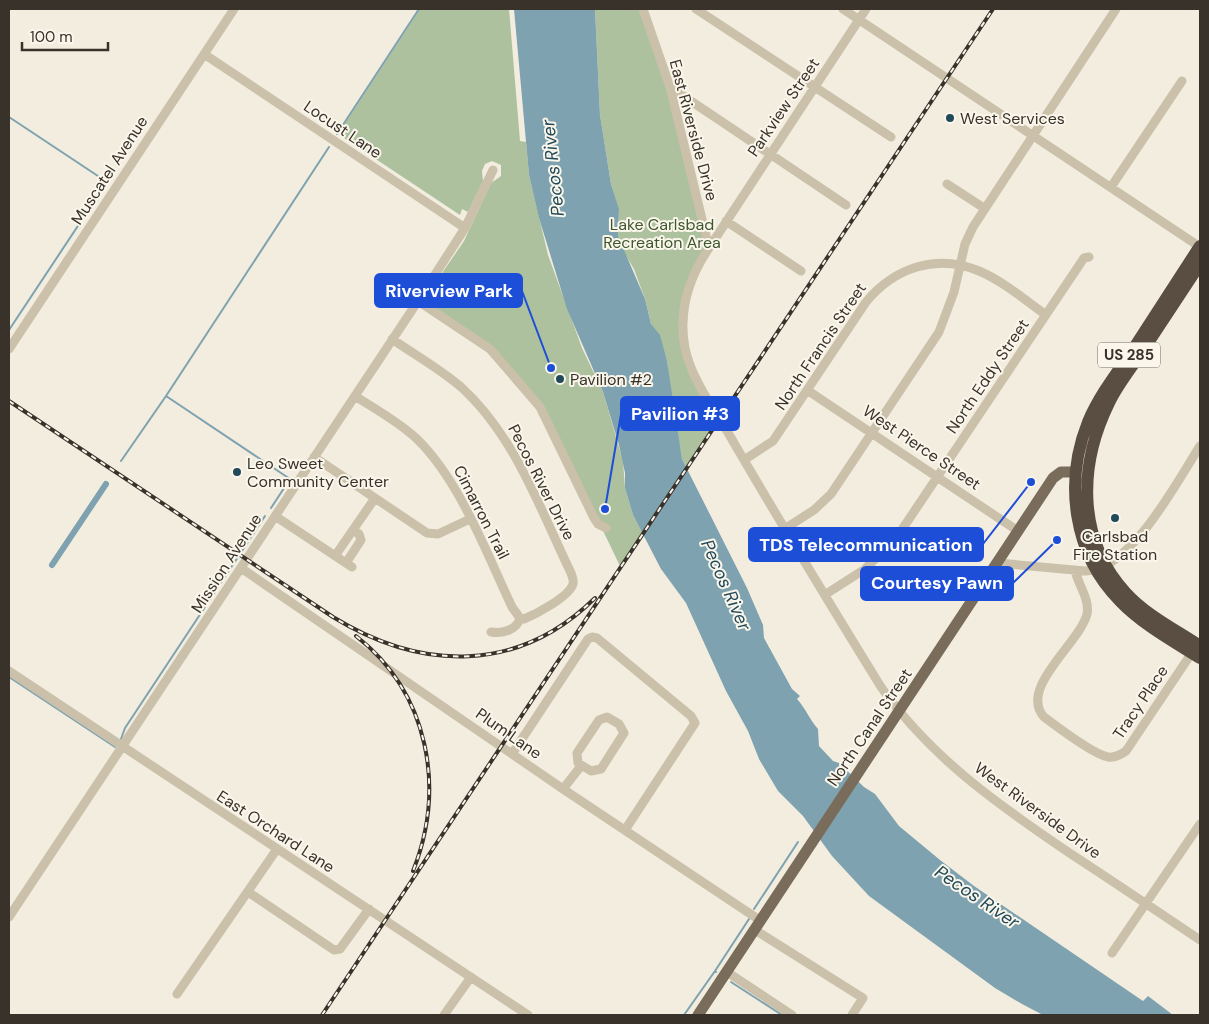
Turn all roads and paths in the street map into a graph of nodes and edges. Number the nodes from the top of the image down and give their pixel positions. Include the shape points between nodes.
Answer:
1 (234, 9) edge
2 (643, 9) edge
3 (696, 9) edge
4 (843, 9) edge
5 (866, 9) edge
6 (1116, 9) edge
7 (859, 20) junction
8 (204, 54) junction
9 (1182, 81) dead end
10 (670, 87) junction
11 (815, 87) junction
12 (1033, 135) junction
13 (891, 138) dead end
14 (770, 154) junction
15 (492, 170) dead end
16 (947, 184) dead end
17 (1111, 187) junction
18 (846, 205) dead end
19 (984, 208) junction
20 (726, 221) junction
21 (465, 228) junction
22 (1200, 246) edge
23 (709, 248) junction
24 (1089, 257) dead end
25 (1200, 264) edge
26 (960, 265) junction
27 (801, 271) dead end
28 (418, 301) junction
29 (1046, 314) junction
30 (392, 339) junction
31 (9, 349) edge
32 (807, 390) junction
33 (355, 396) junction
34 (872, 434) junction
35 (1200, 446) edge
36 (1090, 455) junction
37 (314, 457) junction
38 (744, 460) junction
39 (1076, 472) junction
40 (938, 477) junction
41 (375, 498) junction
42 (275, 516) junction
43 (470, 519) junction
44 (606, 528) dead end
45 (786, 528) junction
46 (353, 530) junction
47 (1018, 531) junction
48 (335, 556) junction
49 (998, 563) junction
50 (241, 568) junction
51 (1101, 569) junction
52 (1075, 570) junction
53 (826, 594) junction
54 (520, 618) junction
55 (491, 632) dead end
56 (1198, 648) edge
57 (9, 670) edge
58 (896, 716) junction
59 (123, 747) junction
60 (512, 754) junction
61 (581, 766) junction
62 (563, 789) junction
63 (1200, 824) edge
64 (625, 830) junction
65 (277, 849) junction
66 (248, 892) junction
67 (1146, 904) junction
68 (369, 910) junction
69 (9, 917) edge
70 (758, 926) junction
71 (1200, 940) edge
72 (1112, 953) dead end
73 (727, 972) junction
74 (471, 977) junction
75 (177, 994) dead end
76 (444, 1015) edge
77 (528, 1015) edge
78 (698, 1015) edge
79 (792, 1015) edge
80 (852, 1015) edge

1 - 8 street, Muscatel Avenue
2 - 10 street, East Riverside Drive
3 - 11 street
4 - 7 street
5 - 7 street, Parkview Street
6 - 12 street
7 - 11 street, Parkview Street
7 - 12 street
8 - 21 street, Locust Lane
8 - 31 street, Muscatel Avenue
9 - 17 street
10 - 14 street
10 - 23 street, East Riverside Drive
11 - 13 street
11 - 14 street, Parkview Street
12 - 17 street
12 - 19 street
14 - 18 street
14 - 20 street, Parkview Street
15 - 21 street, Mission Avenue
16 - 19 street
17 - 22 street
19 - 26 street via 967,238
20 - 23 street, Parkview Street
20 - 27 street
21 - 28 street, Mission Avenue
22 - 39 highway, US 285 via 1096,405 1083,437
23 - 38 street via 691,277 685,297 685,347 699,382
24 - 29 street, North Eddy Street via 1084,258
25 - 36 highway, US 285 via 1110,401
26 - 29 street, North Francis Street via 994,279
26 - 32 street, North Francis Street via 937,263 919,266 895,275 880,286
26 - 34 street via 939,332
28 - 30 street, Mission Avenue
28 - 44 street via 490,349 540,407 594,518
29 - 40 street, North Eddy Street
30 - 33 street, Mission Avenue
30 - 54 street, Pecos River Drive via 451,378 496,427 512,452 571,573 571,588 544,609
32 - 34 street, West Pierce Street
32 - 38 street, North Francis Street via 773,441
33 - 37 street, Mission Avenue
33 - 43 street, Cimarron Trail via 406,430 427,449 448,476
34 - 40 street, West Pierce Street
34 - 45 street via 831,494 814,510
35 - 51 street via 1138,539 1125,553
36 - 39 highway
36 - 51 highway, US 285 via 1087,509
37 - 41 street
37 - 42 street, Mission Avenue
38 - 45 street
39 - 47 main road, North Canal Street via 1056,474
39 - 51 highway, US 285 via 1078,521
40 - 47 street, West Pierce Street
40 - 53 street, North Eddy Street via 882,554 856,576
41 - 43 street via 432,534
41 - 46 street
42 - 48 street
42 - 50 street, Mission Avenue
43 - 54 street, Cimarron Trail
45 - 53 street, West Riverside Drive
46 - 48 street
46 - 48 street via 361,540 349,565
47 - 49 main road, North Canal Street
49 - 52 street
49 - 58 main road, North Canal Street
50 - 59 street, Mission Avenue
50 - 60 street, Plum Lane
51 - 52 street
51 - 56 highway, US 285 via 1111,592 1131,612
52 - 56 street, Tracy Place via 1086,598 1087,613 1036,695 1040,712 1104,756 1122,754 1132,744
53 - 58 street, West Riverside Drive
54 - 55 street, Pecos River Drive via 519,623 511,628
57 - 59 street, East Orchard Lane
58 - 67 street, West Riverside Drive via 989,797
58 - 70 main road, North Canal Street
59 - 65 street, East Orchard Lane
59 - 69 street, Mission Avenue
60 - 62 street, Plum Lane
60 - 64 street via 588,639 592,636 597,638 691,716 695,723
61 - 61 street via 591,771 601,769 622,738 624,731 619,724 607,716 599,720 577,753
61 - 62 street
62 - 64 street, Plum Lane
63 - 67 street
64 - 70 street, Plum Lane
65 - 66 street
65 - 68 street, East Orchard Lane
66 - 68 street via 334,950 340,949
66 - 75 street
67 - 71 street, West Riverside Drive
67 - 72 street
68 - 74 street, East Orchard Lane
70 - 73 main road, North Canal Street
70 - 80 street, Plum Lane via 864,998
73 - 78 main road, North Canal Street
73 - 79 street
74 - 76 street
74 - 77 street, East Orchard Lane

